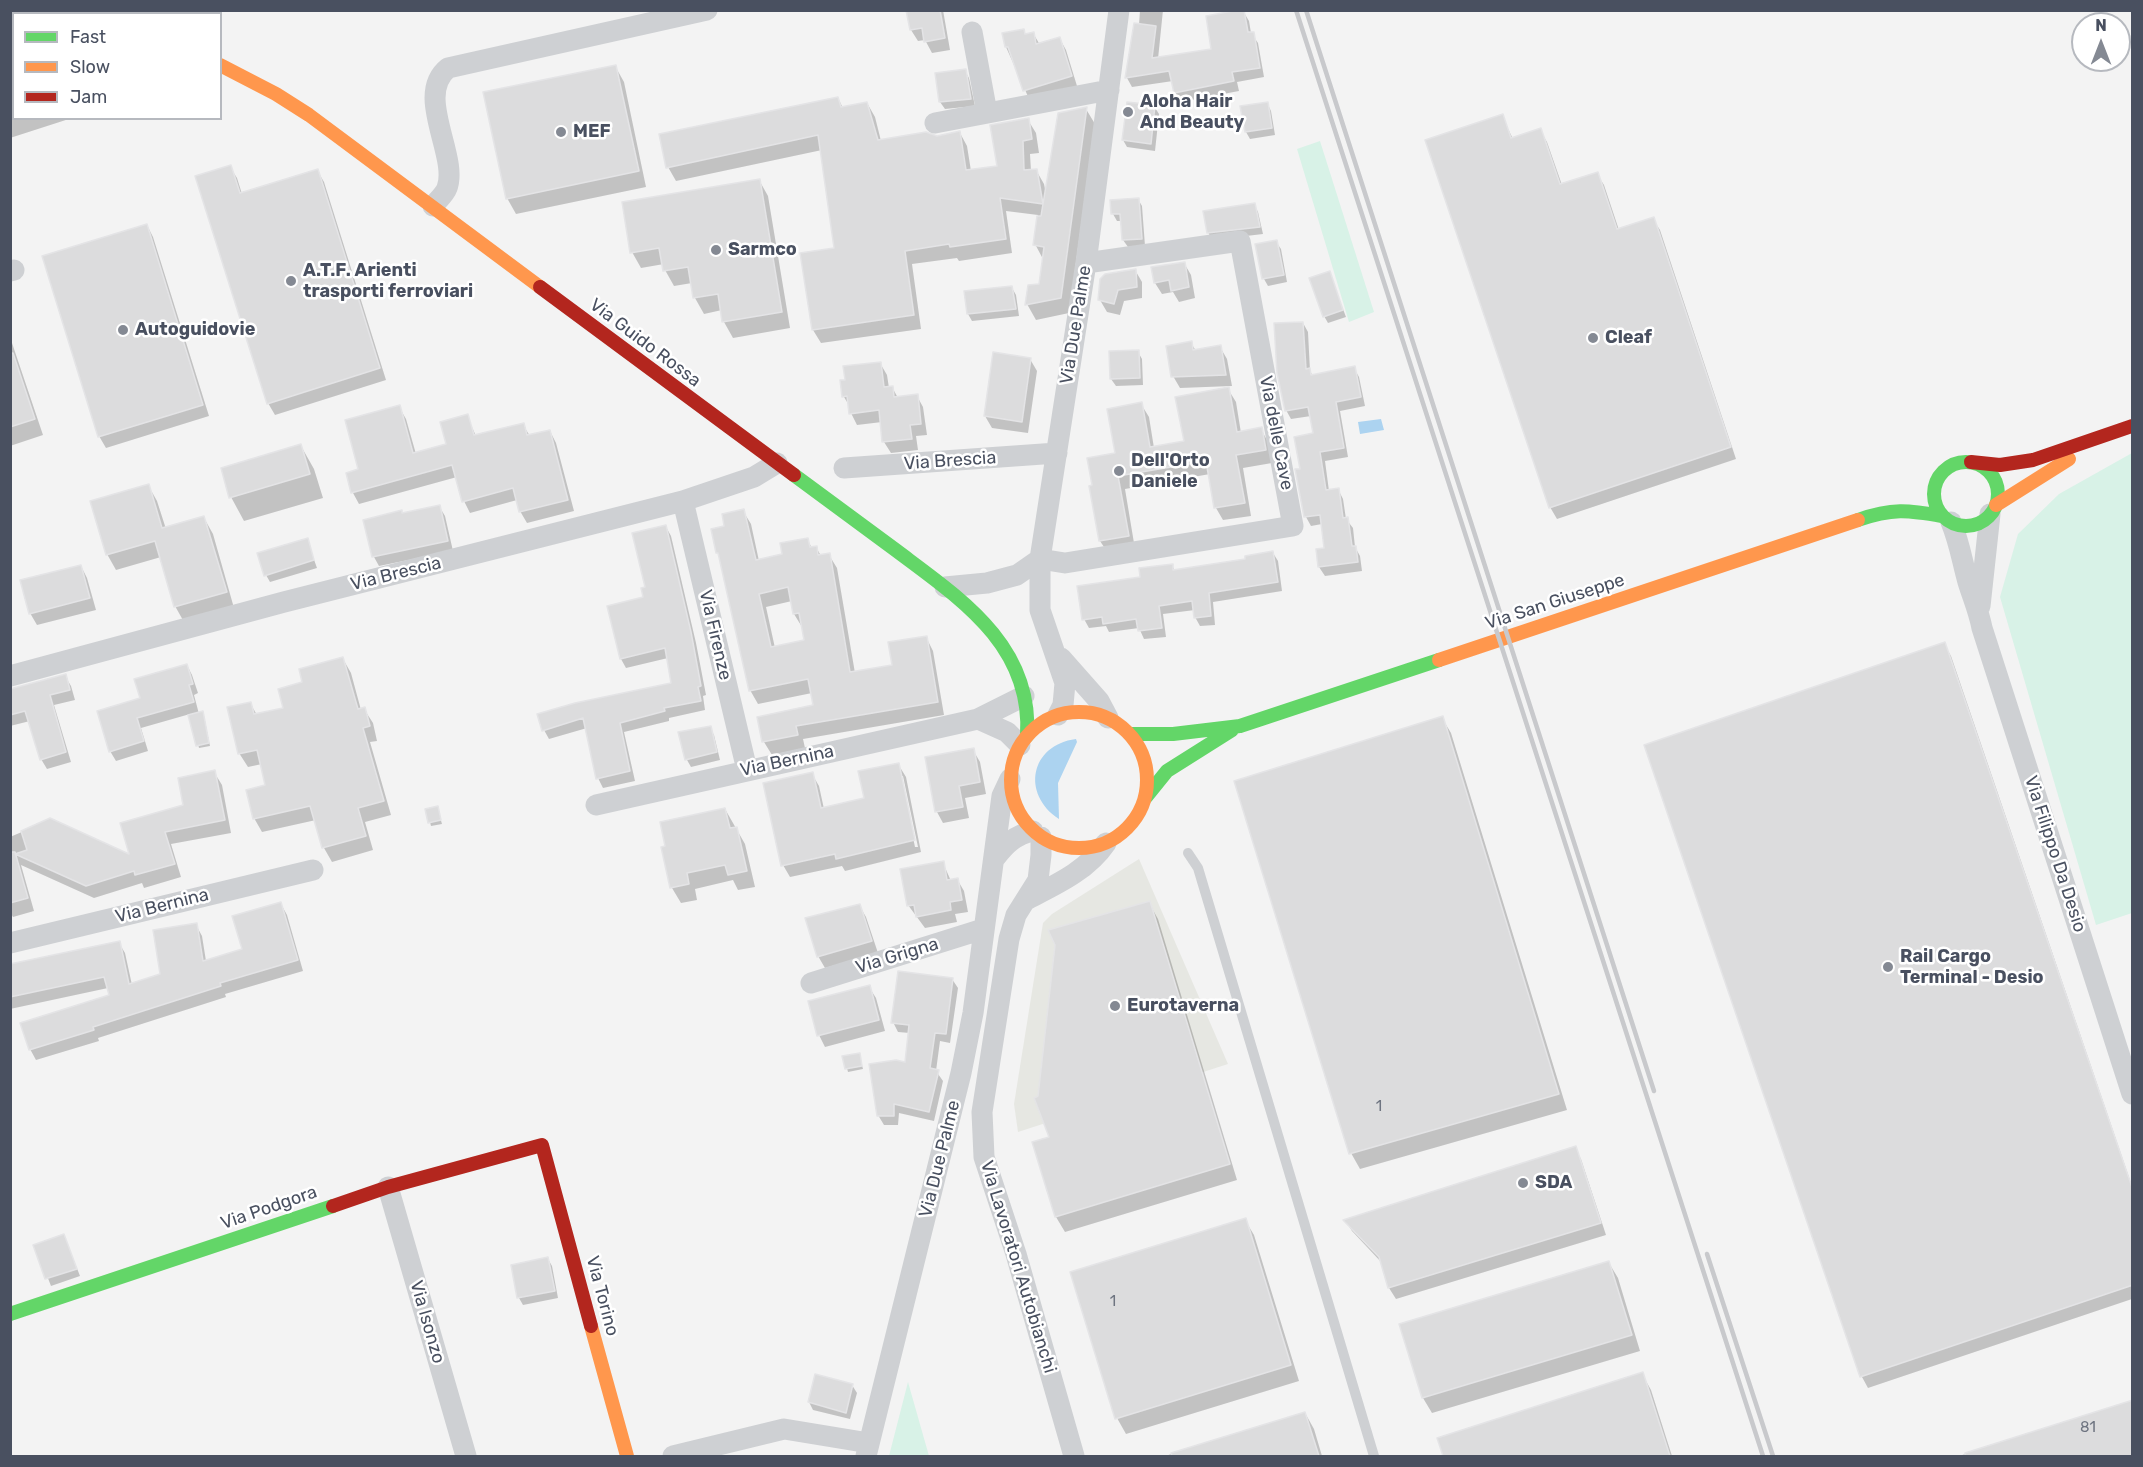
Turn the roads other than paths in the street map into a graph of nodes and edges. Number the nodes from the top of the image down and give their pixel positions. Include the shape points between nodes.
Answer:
1 (707, 10) edge
2 (1119, 10) edge
3 (972, 32) dead end
4 (222, 66) edge
5 (1109, 90) junction
6 (987, 113) junction
7 (935, 123) dead end
8 (433, 206) junction
9 (1086, 263) junction
10 (2133, 426) edge
11 (2110, 434) junction
12 (1057, 453) junction
13 (1970, 462) junction
14 (777, 463) junction
15 (1947, 467) junction
16 (844, 468) dead end
17 (1919, 486) dead end
18 (1900, 499) dead end
19 (683, 501) junction
20 (1993, 510) junction
21 (1881, 512) junction
22 (1946, 519) junction
23 (1040, 560) junction
24 (945, 587) junction
25 (1979, 613) junction
26 (1053, 649) junction
27 (10, 676) edge
28 (1040, 703) junction
29 (1108, 718) junction
30 (978, 719) junction
31 (1240, 726) junction
32 (1130, 734) junction
33 (1024, 740) junction
34 (747, 770) junction
35 (1010, 779) junction
36 (1146, 797) junction
37 (596, 805) dead end
38 (1037, 834) junction
39 (1106, 843) junction
40 (1188, 853) dead end
41 (994, 858) junction
42 (313, 870) dead end
43 (1026, 900) junction
44 (983, 929) junction
45 (10, 943) edge
46 (811, 983) dead end
47 (2133, 1094) edge
48 (542, 1145) joint
49 (388, 1187) junction
50 (10, 1314) edge
51 (867, 1450) edge
52 (466, 1456) edge
53 (627, 1456) edge
54 (673, 1456) edge
55 (1074, 1456) edge
56 (1374, 1456) edge

1 - 8 street via 448,68 438,79 435,96 447,189
2 - 5 street, Via Due Palme
3 - 6 street
4 - 8 street, Via Guido Rossa via 309,115
5 - 6 street
5 - 9 street, Via Due Palme
6 - 7 street
8 - 14 street, Via Guido Rossa
9 - 12 street, Via Due Palme
9 - 23 street, Via delle Cave via 1240,241 1293,526 1065,563
10 - 11 street
11 - 13 street via 2032,460 2000,465
11 - 20 street
12 - 16 street, Via Brescia
12 - 23 street, Via Due Palme
13 - 15 street
13 - 20 street via 1979,464 1993,477 1998,495
14 - 19 street, Via Brescia via 754,477
14 - 24 street, Via Guido Rossa
15 - 17 street
15 - 22 street via 1934,485 1933,496
18 - 21 street, Via San Giuseppe
19 - 27 street, Via Brescia
19 - 34 street, Via Firenze
20 - 22 street via 1972,525 1961,526
20 - 25 street
21 - 22 street, Via San Giuseppe via 1909,510
21 - 31 street, Via San Giuseppe
22 - 25 street via 1958,539
23 - 24 street via 1017,575
23 - 26 street, Via Due Palme via 1040,610
24 - 28 street, Via Guido Rossa via 993,632
25 - 47 street, Via Filippo Da Desio
26 - 28 street, Via Due Palme via 1065,683 1063,705
26 - 29 street, Via Due Palme via 1099,701
28 - 29 street
28 - 30 street, Via Bernina via 1006,706
28 - 33 street, Via Guido Rossa
28 - 33 street via 1034,729
29 - 32 street
30 - 33 street
30 - 34 street, Via Bernina
31 - 32 street, Via San Giuseppe via 1173,734
31 - 36 street, Via San Giuseppe via 1167,771
32 - 36 street via 1144,758 1148,776
33 - 35 street
34 - 37 street, Via Bernina
35 - 38 street via 1017,810
35 - 41 street, Via Due Palme via 1002,796
36 - 39 street via 1128,828
38 - 39 street via 1056,845 1074,849
38 - 41 street via 1015,837
38 - 43 street, Via Lavoratori Autobianchi via 1041,855 1038,880
39 - 43 street via 1097,857 1083,867
40 - 56 lane via 1198,868
41 - 44 street, Via Due Palme
42 - 45 street, Via Bernina
43 - 55 street, Via Lavoratori Autobianchi via 1016,915 1009,939 982,1112 982,1135 984,1157
44 - 46 street, Via Grigna
44 - 51 street, Via Due Palme via 961,1073
48 - 49 street, Via Podgora
48 - 53 street, Via Torino
49 - 50 street, Via Podgora
49 - 52 street, Via Isonzo
51 - 54 street via 784,1429

